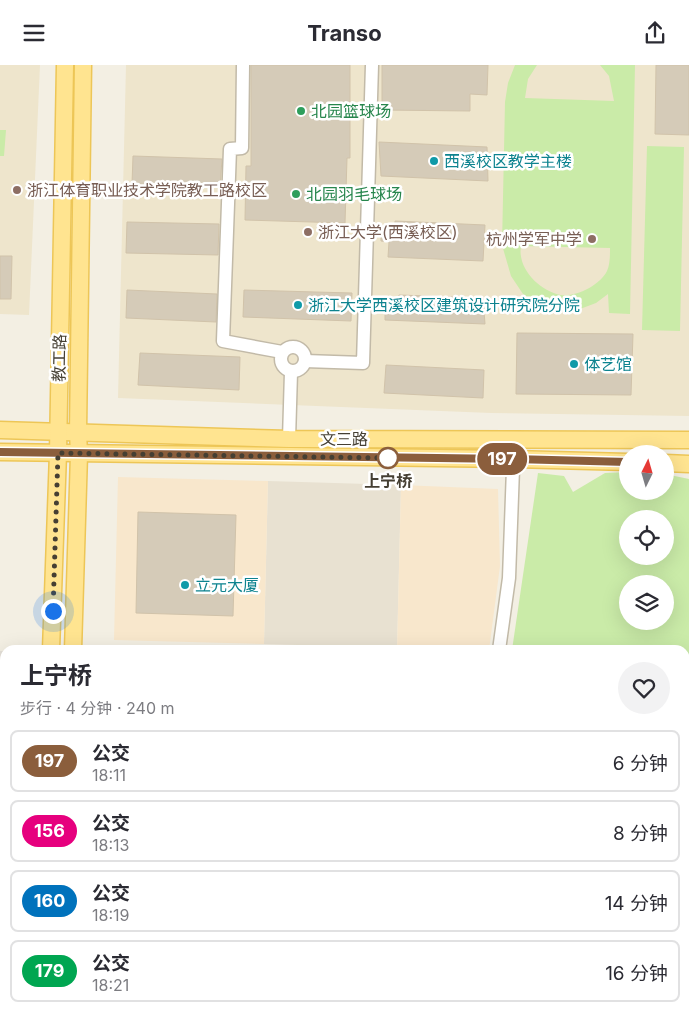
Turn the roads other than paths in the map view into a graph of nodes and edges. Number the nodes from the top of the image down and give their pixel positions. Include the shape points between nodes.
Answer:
1 (64, 65) edge
2 (83, 65) edge
3 (244, 65) edge
4 (372, 65) edge
5 (282, 352) junction
6 (305, 361) junction
7 (292, 372) junction
8 (0, 430) edge
9 (58, 431) junction
10 (78, 432) junction
11 (289, 439) junction
12 (514, 441) junction
13 (689, 441) edge
14 (0, 452) edge
15 (58, 453) junction
16 (79, 454) junction
17 (513, 459) junction
18 (619, 462) edge
19 (674, 463) edge
20 (689, 464) edge
21 (51, 645) edge
22 (73, 645) edge
23 (500, 645) edge

1 - 9 main road, 教工路
2 - 10 main road, 教工路
3 - 5 street via 242,148 230,149 223,341
4 - 6 street via 363,363
5 - 6 street via 297,348
5 - 7 street via 282,365
6 - 7 street via 299,370
7 - 11 street
8 - 9 main road, 文三路
9 - 10 main road, 文三路
9 - 15 main road, 教工路
10 - 11 main road, 文三路
10 - 16 main road, 教工路
11 - 12 main road, 文三路
12 - 13 main road, 文三路
12 - 17 street
14 - 15 main road, 文三路
15 - 16 main road, 文三路
15 - 21 main road, 教工路
16 - 17 main road, 文三路
16 - 22 main road, 教工路
17 - 18 main road, 文三路
17 - 23 street via 509,578
19 - 20 main road

